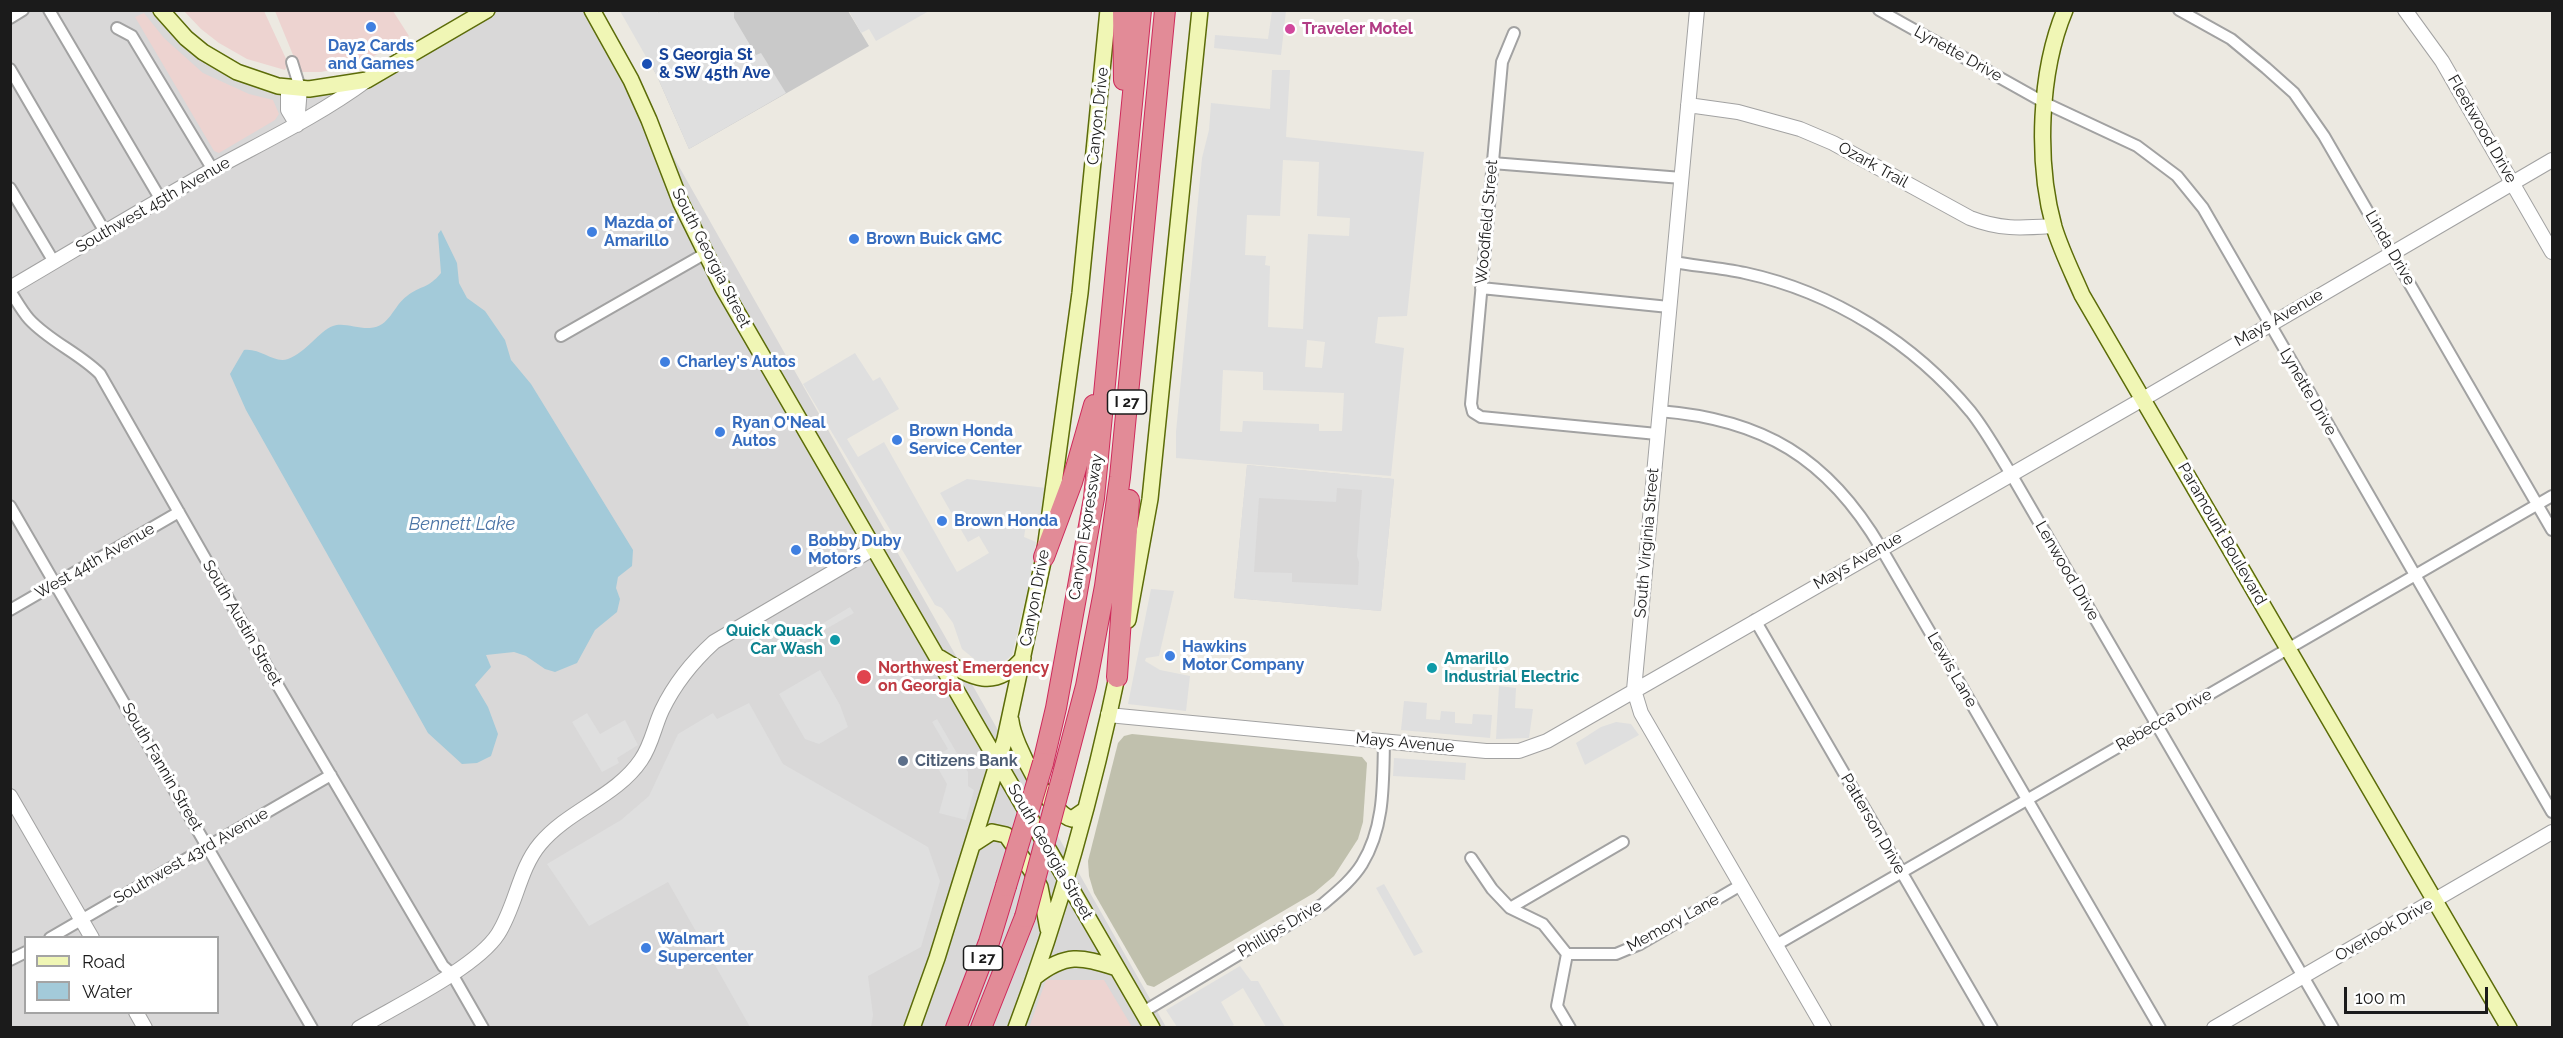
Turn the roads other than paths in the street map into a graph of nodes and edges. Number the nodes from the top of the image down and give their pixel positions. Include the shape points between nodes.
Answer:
1 (23, 10) edge
2 (50, 10) edge
3 (162, 10) edge
4 (487, 10) edge
5 (585, 10) edge
6 (592, 10) edge
7 (597, 10) edge
8 (1108, 10) edge
9 (1123, 10) edge
10 (1141, 10) edge
11 (1165, 10) edge
12 (1177, 10) edge
13 (1200, 10) edge
14 (1697, 10) edge
15 (1880, 10) edge
16 (2064, 10) edge
17 (2179, 10) edge
18 (2405, 10) edge
19 (10, 18) edge
20 (117, 28) dead end
21 (603, 29) junction
22 (1514, 33) dead end
23 (292, 62) dead end
24 (10, 69) edge
25 (367, 80) junction
26 (294, 87) junction
27 (2045, 103) junction
28 (1688, 105) junction
29 (288, 110) junction
30 (297, 125) junction
31 (269, 140) junction
32 (1152, 140) junction
33 (2553, 160) edge
34 (1492, 163) junction
35 (1126, 166) junction
36 (213, 170) junction
37 (1682, 178) junction
38 (2513, 183) junction
39 (10, 188) edge
40 (162, 200) junction
41 (2054, 226) junction
42 (105, 232) junction
43 (2392, 252) junction
44 (2553, 252) edge
45 (706, 253) junction
46 (54, 262) junction
47 (1673, 262) junction
48 (1481, 288) junction
49 (10, 289) edge
50 (1669, 307) junction
51 (2268, 324) junction
52 (561, 336) dead end
53 (1107, 362) junction
54 (1128, 387) junction
55 (2143, 399) junction
56 (1659, 411) junction
57 (1657, 434) junction
58 (2011, 474) junction
59 (2553, 496) edge
60 (2538, 504) junction
61 (10, 507) edge
62 (179, 512) junction
63 (2553, 530) edge
64 (874, 548) junction
65 (1881, 548) junction
66 (1044, 557) junction
67 (2416, 575) junction
68 (55, 584) junction
69 (10, 610) edge
70 (1755, 620) junction
71 (2289, 649) junction
72 (936, 656) junction
73 (1023, 658) junction
74 (1117, 677) junction
75 (1634, 690) junction
76 (1011, 712) junction
77 (1108, 715) junction
78 (2157, 725) junction
79 (1384, 741) junction
80 (998, 762) junction
81 (331, 775) junction
82 (10, 796) edge
83 (2028, 800) junction
84 (1085, 810) junction
85 (2553, 812) edge
86 (2553, 832) edge
87 (1623, 842) dead end
88 (972, 845) junction
89 (208, 847) junction
90 (1472, 858) dead end
91 (1902, 873) junction
92 (1065, 878) junction
93 (1741, 885) junction
94 (2435, 900) junction
95 (1510, 908) junction
96 (81, 920) junction
97 (1049, 932) junction
98 (53, 936) edge
99 (91, 936) edge
100 (1776, 945) junction
101 (24, 953) edge
102 (1567, 954) junction
103 (10, 960) edge
104 (1118, 968) junction
105 (452, 974) junction
106 (2304, 976) junction
107 (1035, 978) junction
108 (1143, 1012) junction
109 (137, 1014) edge
110 (1819, 1026) edge
111 (145, 1028) edge
112 (312, 1028) edge
113 (359, 1028) edge
114 (483, 1028) edge
115 (912, 1028) edge
116 (956, 1028) edge
117 (981, 1028) edge
118 (1016, 1028) edge
119 (1152, 1028) edge
120 (1570, 1028) edge
121 (1992, 1028) edge
122 (2160, 1028) edge
123 (2214, 1028) edge
124 (2333, 1028) edge
125 (2509, 1028) edge

1 - 19 street
2 - 40 street
3 - 26 main road via 186,38 219,62 259,81
4 - 25 main road
5 - 21 main road
6 - 21 main road, South Georgia Street
7 - 21 main road
8 - 66 main road, Canyon Drive via 1080,293
9 - 35 highway
10 - 35 highway, Canyon Expressway / I 27
11 - 32 highway, Canyon Expressway / I 27
12 - 32 highway
13 - 74 main road via 1150,499
14 - 28 street, South Virginia Street
15 - 27 street, Lynette Drive
16 - 27 main road, Paramount Boulevard via 2047,71
17 - 43 street, Linda Drive via 2230,39 2294,93
18 - 38 street, Fleetwood Drive via 2442,61
20 - 36 street via 132,36
21 - 45 main road, South Georgia Street via 649,120 681,203
22 - 34 street, Woodfield Street via 1502,62
23 - 26 street
24 - 42 street
25 - 26 main road via 330,88
25 - 30 street, Southwest 45th Avenue
26 - 29 street
26 - 30 street
27 - 41 main road, Paramount Boulevard via 2044,165
27 - 51 street, Lynette Drive via 2138,146 2177,176 2203,208
28 - 37 street, South Virginia Street
28 - 41 street, Ozark Trail via 1738,112 1800,129 1991,226
29 - 30 street
29 - 31 street via 282,128
30 - 31 street, Southwest 45th Avenue
31 - 36 street, Southwest 45th Avenue
32 - 54 highway, Canyon Expressway / I 27
33 - 38 street, Mays Avenue
34 - 37 street
34 - 48 street, Woodfield Street
35 - 53 highway, Canyon Expressway / I 27
36 - 40 street, Southwest 45th Avenue
37 - 47 street, South Virginia Street
38 - 43 street, Mays Avenue
38 - 44 street, Fleetwood Drive
39 - 46 street
40 - 42 street, Southwest 45th Avenue
41 - 55 main road, Paramount Boulevard via 2082,295
42 - 46 street, Southwest 45th Avenue
43 - 51 street, Mays Avenue
43 - 60 street, Linda Drive
45 - 52 street
45 - 64 main road, South Georgia Street
46 - 49 street, Southwest 45th Avenue
47 - 50 street, South Virginia Street
47 - 58 street, Lenwood Drive via 1744,273 1793,286 1850,311 1937,375 1972,414
48 - 50 street
48 - 57 street, Woodfield Street via 1470,404 1473,412 1481,417
49 - 62 street, South Austin Street via 29,319 100,374
50 - 56 street, South Virginia Street
51 - 55 street, Mays Avenue
51 - 67 street, Lynette Drive
53 - 66 highway via 1072,482
53 - 116 highway, Canyon Expressway / I 27, bridge via 1094,498 1056,708 989,942
54 - 74 highway via 1131,446
54 - 117 highway, Canyon Expressway / I 27, bridge via 1105,586 1086,686 1025,917
55 - 58 street, Mays Avenue
55 - 71 main road, Paramount Boulevard
56 - 57 street, South Virginia Street
56 - 65 street, Lewis Lane via 1727,421 1785,446 1830,480 1852,503
57 - 75 street, South Virginia Street
58 - 65 street, Mays Avenue
58 - 78 street, Lenwood Drive
59 - 60 street, Rebecca Drive
60 - 63 street, Linda Drive
60 - 67 street, Rebecca Drive
61 - 68 street, South Fannin Street
62 - 68 street, West 44th Avenue
62 - 81 street, South Austin Street
64 - 72 main road, South Georgia Street
64 - 105 street via 714,642 692,662 669,696 640,762 625,780 573,815 540,844 499,932 480,955
65 - 70 street, Mays Avenue
65 - 83 street, Lewis Lane
66 - 73 main road, Canyon Drive
67 - 71 street, Rebecca Drive
67 - 85 street, Lynette Drive
68 - 69 street, West 44th Avenue
68 - 89 street, South Fannin Street
70 - 75 street, Mays Avenue
70 - 91 street, Patterson Drive
71 - 78 street, Rebecca Drive
71 - 94 main road, Paramount Boulevard
72 - 73 main road via 973,677 987,679 1007,673
72 - 80 main road, South Georgia Street
73 - 76 main road, Canyon Drive
74 - 77 main road
75 - 79 street, Mays Avenue via 1547,741 1520,751
75 - 93 street, South Virginia Street via 1641,713
76 - 80 main road, Canyon Drive
76 - 84 main road via 1019,749 1043,789 1064,816 1076,817
77 - 79 street, Mays Avenue
77 - 84 main road
78 - 83 street, Rebecca Drive
78 - 106 street, Lenwood Drive
79 - 108 street, Phillips Drive via 1380,813 1362,864 1347,883 1323,904
80 - 88 main road, Canyon Drive
80 - 92 main road, South Georgia Street
81 - 89 street, Southwest 43rd Avenue
81 - 105 street, South Austin Street via 443,966
82 - 96 street
83 - 91 street, Rebecca Drive
83 - 122 street, Lewis Lane
84 - 92 main road
86 - 94 street, Overlook Drive
87 - 95 street
88 - 97 main road via 992,832 1006,836 1014,844 1040,886
88 - 115 main road, Canyon Drive
89 - 96 street, Southwest 43rd Avenue
89 - 112 street, South Fannin Street
90 - 95 street
91 - 100 street, Rebecca Drive
91 - 121 street, Patterson Drive
92 - 97 main road
92 - 104 main road, South Georgia Street
93 - 100 street, South Virginia Street
93 - 102 street, Memory Lane via 1616,954
94 - 106 street, Overlook Drive
94 - 125 main road, Paramount Boulevard
95 - 102 street via 1544,924
96 - 98 street, Southwest 43rd Avenue
96 - 99 street
97 - 107 main road
100 - 110 street, South Virginia Street
101 - 103 street
102 - 120 street via 1557,1006
104 - 107 main road via 1067,958 1050,965
104 - 108 main road, South Georgia Street
105 - 113 street
105 - 114 street, South Austin Street
106 - 123 street, Overlook Drive
106 - 124 street, Lenwood Drive
107 - 118 main road
108 - 119 main road, South Georgia Street
109 - 111 street

